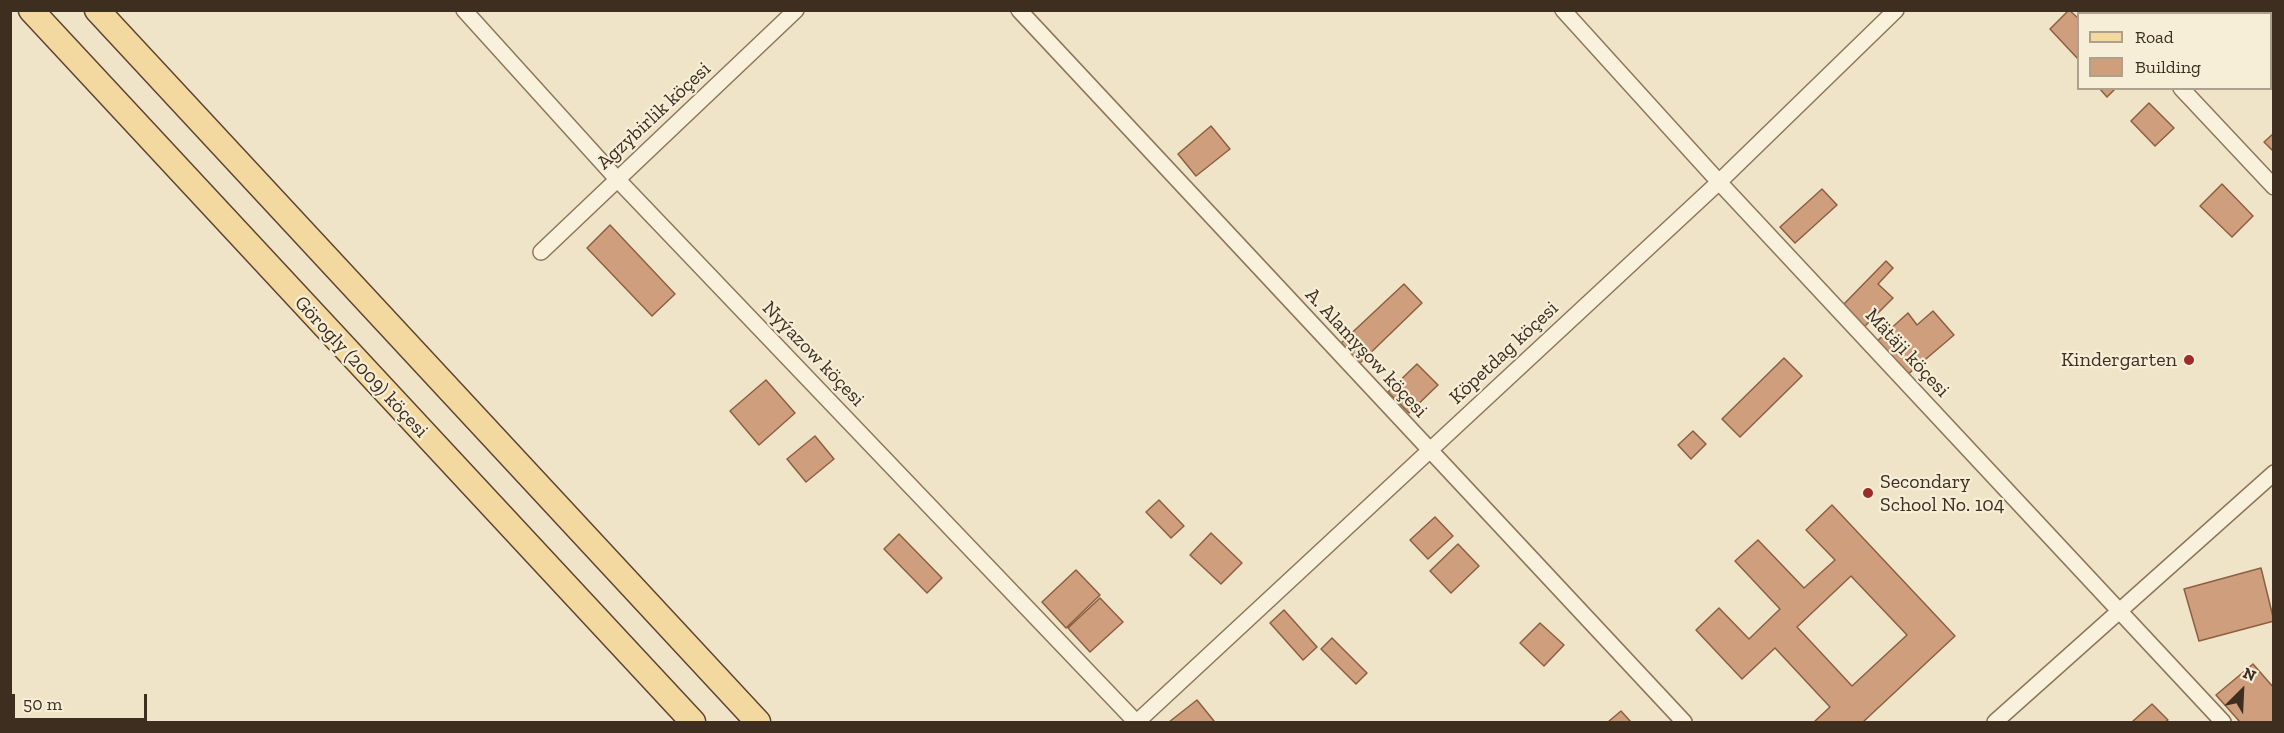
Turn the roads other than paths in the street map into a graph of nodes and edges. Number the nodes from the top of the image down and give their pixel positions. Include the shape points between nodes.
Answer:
1 (31, 10) edge
2 (97, 10) edge
3 (464, 10) edge
4 (796, 10) edge
5 (1019, 10) edge
6 (1563, 10) edge
7 (1896, 10) edge
8 (2183, 90) edge
9 (617, 179) junction
10 (1719, 182) junction
11 (2274, 187) edge
12 (541, 252) dead end
13 (1430, 452) junction
14 (2274, 473) edge
15 (2117, 610) junction
16 (693, 723) edge
17 (758, 723) edge
18 (1136, 723) edge
19 (1684, 723) edge
20 (1995, 723) edge
21 (2223, 723) edge

1 - 16 main road, Görogly (2009) köçesi
2 - 17 main road
3 - 9 street, Nyýazow köçesi
4 - 9 street, Agzybirlik köçesi
5 - 13 street, A. Alamyşow köçesi
6 - 10 street, Mätäji köçesi
7 - 10 street, Köpetdag köçesi
8 - 11 street
9 - 12 street, Agzybirlik köçesi
9 - 18 street, Nyýazow köçesi
10 - 13 street, Köpetdag köçesi
10 - 15 street, Mätäji köçesi
13 - 18 street, Köpetdag köçesi
13 - 19 street, A. Alamyşow köçesi
14 - 15 street
15 - 20 street
15 - 21 street, Mätäji köçesi

